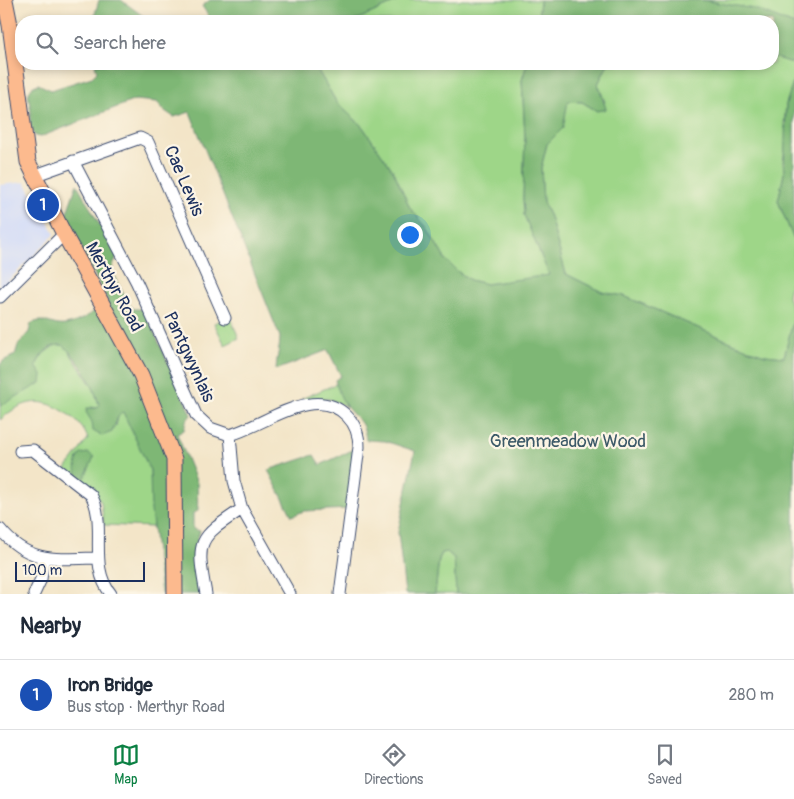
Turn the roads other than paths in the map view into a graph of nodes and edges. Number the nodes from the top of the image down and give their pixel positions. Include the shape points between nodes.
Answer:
1 (5, 0) edge
2 (5, 26) edge
3 (73, 161) junction
4 (33, 176) junction
5 (64, 234) junction
6 (0, 297) edge
7 (225, 318) dead end
8 (230, 435) junction
9 (20, 451) dead end
10 (242, 509) junction
11 (0, 529) edge
12 (44, 558) junction
13 (98, 558) junction
14 (34, 594) edge
15 (111, 594) edge
16 (175, 594) edge
17 (206, 594) edge
18 (290, 594) edge
19 (340, 594) edge

1 - 2 main road, Merthyr Road
2 - 4 main road, Merthyr Road via 23,138
3 - 4 street, Cae Lewis
3 - 7 street, Cae Lewis via 140,138 148,142
3 - 8 street, Pantgwynlais via 137,283 196,415 210,428
4 - 5 main road, Merthyr Road
5 - 6 street
5 - 16 main road, Merthyr Road via 141,375 174,459
8 - 10 street via 234,481
8 - 19 street via 310,403 335,408 353,422 359,447
9 - 13 street via 35,445 91,495 97,505
10 - 17 street via 205,537 199,558
10 - 18 street
11 - 12 street via 19,547
12 - 13 street
12 - 14 street via 41,579
13 - 15 street via 102,578

